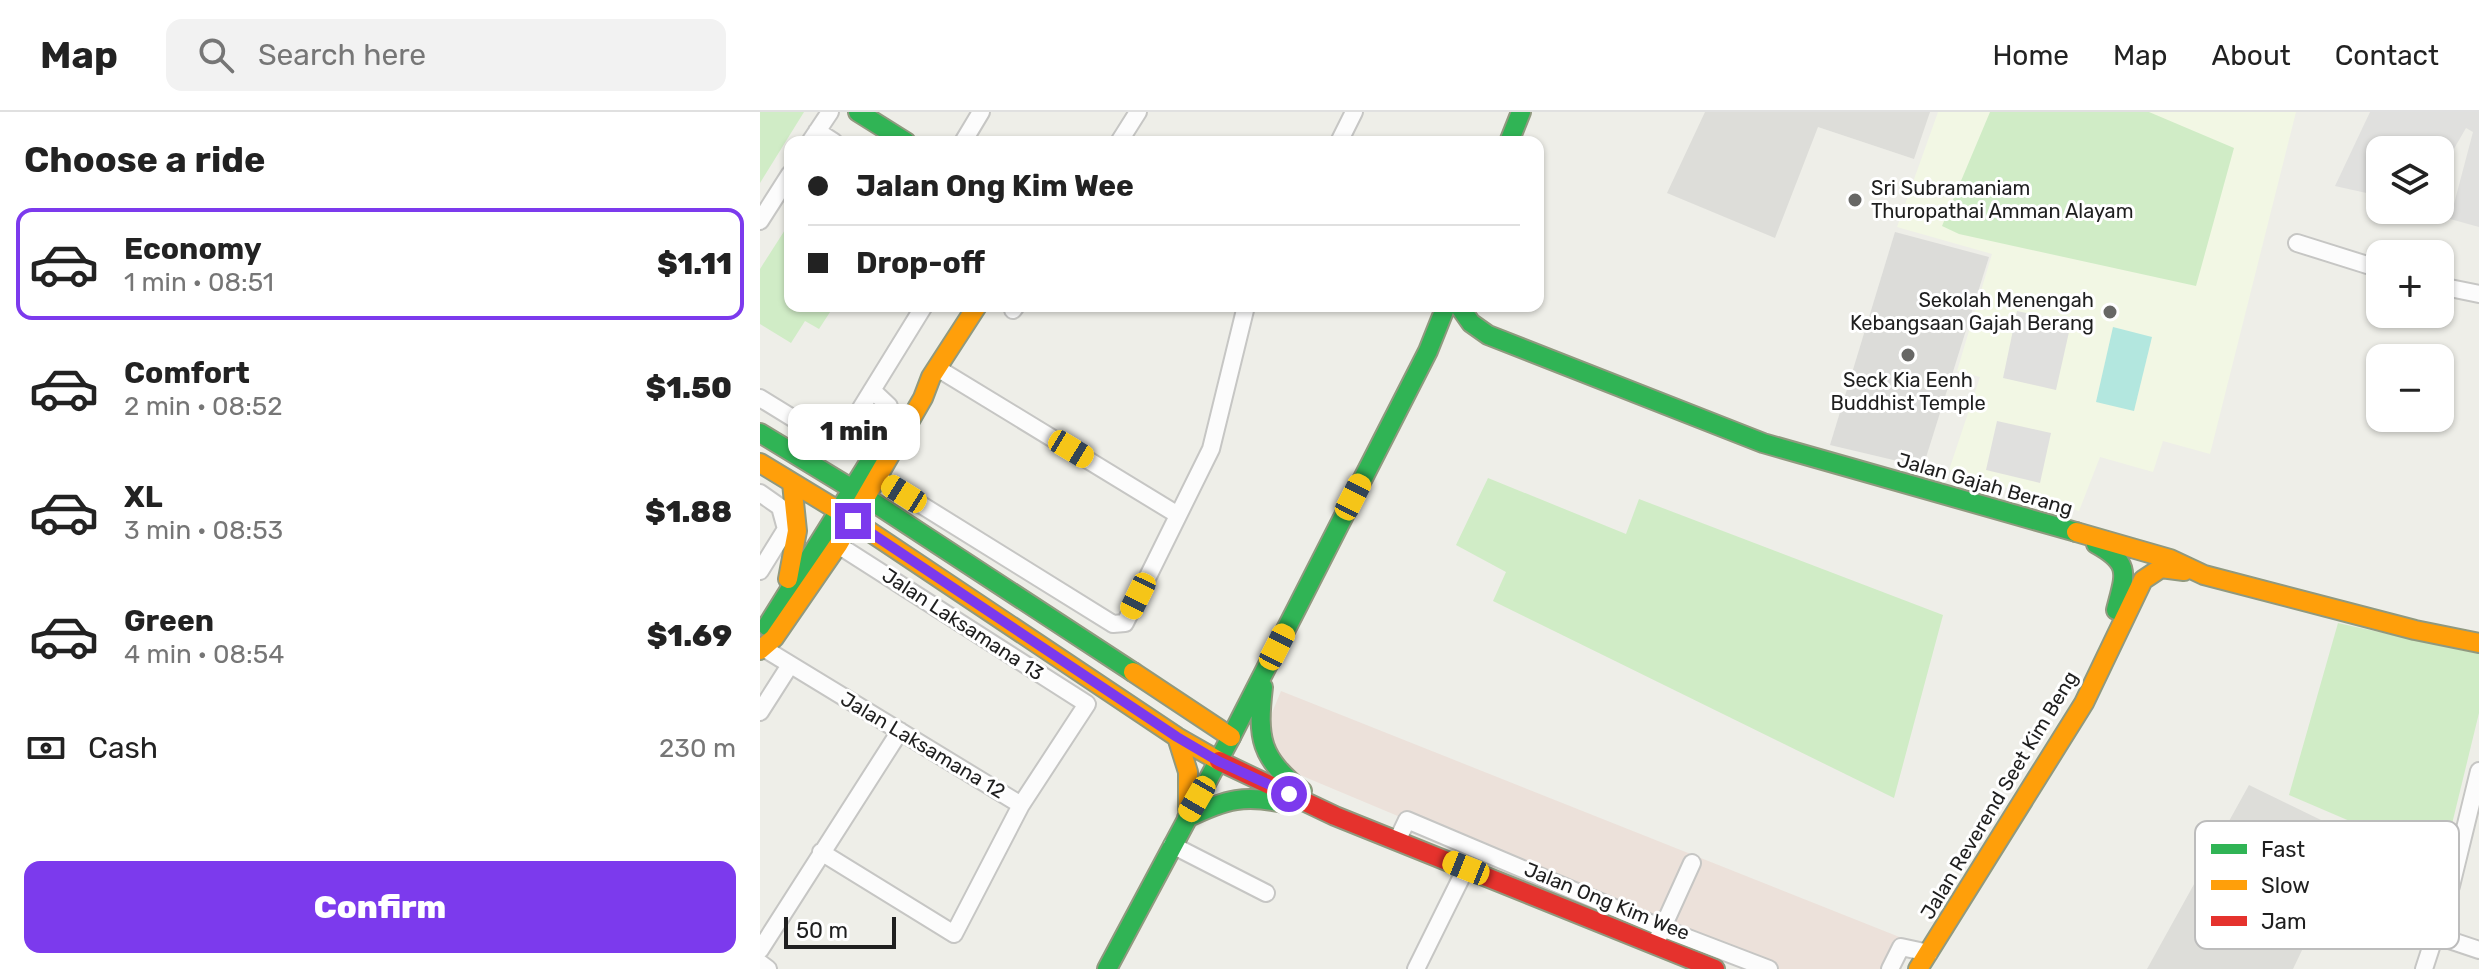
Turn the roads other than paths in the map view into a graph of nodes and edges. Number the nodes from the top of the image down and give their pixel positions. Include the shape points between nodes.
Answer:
1 (830, 112) edge
2 (858, 112) edge
3 (981, 112) edge
4 (1138, 112) edge
5 (1354, 112) edge
6 (1521, 112) edge
7 (815, 136) edge
8 (896, 136) edge
9 (971, 136) edge
10 (1123, 136) edge
11 (1342, 136) edge
12 (1511, 136) edge
13 (784, 183) edge
14 (760, 221) edge
15 (2297, 243) dead end
16 (2366, 265) edge
17 (2454, 289) edge
18 (2479, 294) edge
19 (920, 312) edge
20 (973, 312) edge
21 (1245, 312) edge
22 (1444, 312) edge
23 (1462, 312) edge
24 (1488, 335) junction
25 (1428, 351) junction
26 (934, 373) junction
27 (872, 390) junction
28 (760, 398) edge
29 (892, 425) junction
30 (760, 433) edge
31 (760, 463) edge
32 (878, 478) junction
33 (792, 483) junction
34 (760, 493) edge
35 (860, 493) junction
36 (1178, 515) junction
37 (846, 516) junction
38 (2062, 529) junction
39 (838, 545) junction
40 (760, 571) edge
41 (2204, 575) junction
42 (782, 599) junction
43 (2113, 641) junction
44 (2479, 643) edge
45 (761, 648) edge
46 (790, 665) junction
47 (1265, 672) junction
48 (1087, 704) joint
49 (760, 712) edge
50 (1191, 713) junction
51 (900, 731) junction
52 (1177, 737) junction
53 (1231, 737) junction
54 (1218, 761) junction
55 (2479, 771) edge
56 (1021, 805) junction
57 (1335, 816) junction
58 (1187, 818) junction
59 (1397, 841) junction
60 (1172, 845) junction
61 (821, 852) junction
62 (2459, 853) edge
63 (1692, 863) dead end
64 (1466, 868) junction
65 (1266, 893) dead end
66 (1659, 936) junction
67 (2459, 944) edge
68 (2431, 949) edge
69 (760, 950) edge
70 (2479, 950) edge
71 (1924, 961) edge
72 (760, 963) edge
73 (768, 969) edge
74 (1107, 969) edge
75 (1416, 969) edge
76 (1715, 969) edge
77 (1769, 969) edge
78 (1890, 969) edge
79 (2424, 969) edge

1 - 7 street
2 - 8 main road
3 - 9 street
4 - 10 street
5 - 11 street
6 - 12 main road
13 - 14 street
15 - 16 street
17 - 18 street
19 - 27 street
20 - 26 main road
21 - 36 street via 1211,449
22 - 25 main road
23 - 24 main road, Jalan Gajah Berang
24 - 25 main road, Jalan Gajah Berang via 1449,335
24 - 38 main road, Jalan Gajah Berang via 1763,443
25 - 47 main road
26 - 29 main road via 913,392
26 - 32 main road
26 - 36 street
27 - 28 street via 845,434 836,438 825,438
27 - 29 street via 889,406
29 - 35 main road
30 - 35 main road
31 - 33 main road, Jalan Ong Kim Wee
32 - 35 main road
32 - 36 street via 1113,624 1125,623
33 - 37 main road, Jalan Ong Kim Wee
33 - 42 main road via 798,533
34 - 40 street via 780,507 786,529
35 - 37 main road
35 - 50 main road
37 - 39 main road
37 - 42 main road
37 - 52 main road, Jalan Ong Kim Wee
38 - 41 main road, Jalan Gajah Berang via 2170,559
38 - 43 main road, Jalan Reverend Seet Kim Beng via 2106,548 2121,562 2125,575
39 - 45 main road via 774,638
39 - 48 street, Jalan Laksamana 13
41 - 43 main road, Jalan Reverend Seet Kim Beng via 2161,568 2151,572
41 - 44 main road, Jalan Gajah Berang
42 - 45 main road
43 - 71 main road, Jalan Reverend Seet Kim Beng via 2084,703
45 - 46 street, Jalan Laksamana 12
46 - 49 street
46 - 51 street, Jalan Laksamana 12
47 - 50 main road via 1238,705
47 - 53 main road
47 - 57 main road via 1259,718 1265,754 1282,776
48 - 56 street, Jalan Laksamana 12
50 - 53 main road
51 - 56 street, Jalan Laksamana 12
51 - 61 street
52 - 54 main road, Jalan Ong Kim Wee
52 - 58 main road via 1190,772
53 - 54 main road
54 - 57 main road, Jalan Ong Kim Wee
54 - 58 main road
55 - 62 street
56 - 61 street via 954,934
57 - 58 main road via 1253,796 1221,801
57 - 59 main road, Jalan Ong Kim Wee
58 - 60 main road
59 - 64 main road, Jalan Ong Kim Wee
59 - 66 street via 1407,820
60 - 65 street
60 - 74 main road
61 - 69 street
63 - 66 street
64 - 66 main road, Jalan Ong Kim Wee
64 - 75 street
66 - 76 main road, Jalan Ong Kim Wee
66 - 77 street
67 - 70 street
68 - 79 street
71 - 78 street via 1901,947
72 - 73 street

